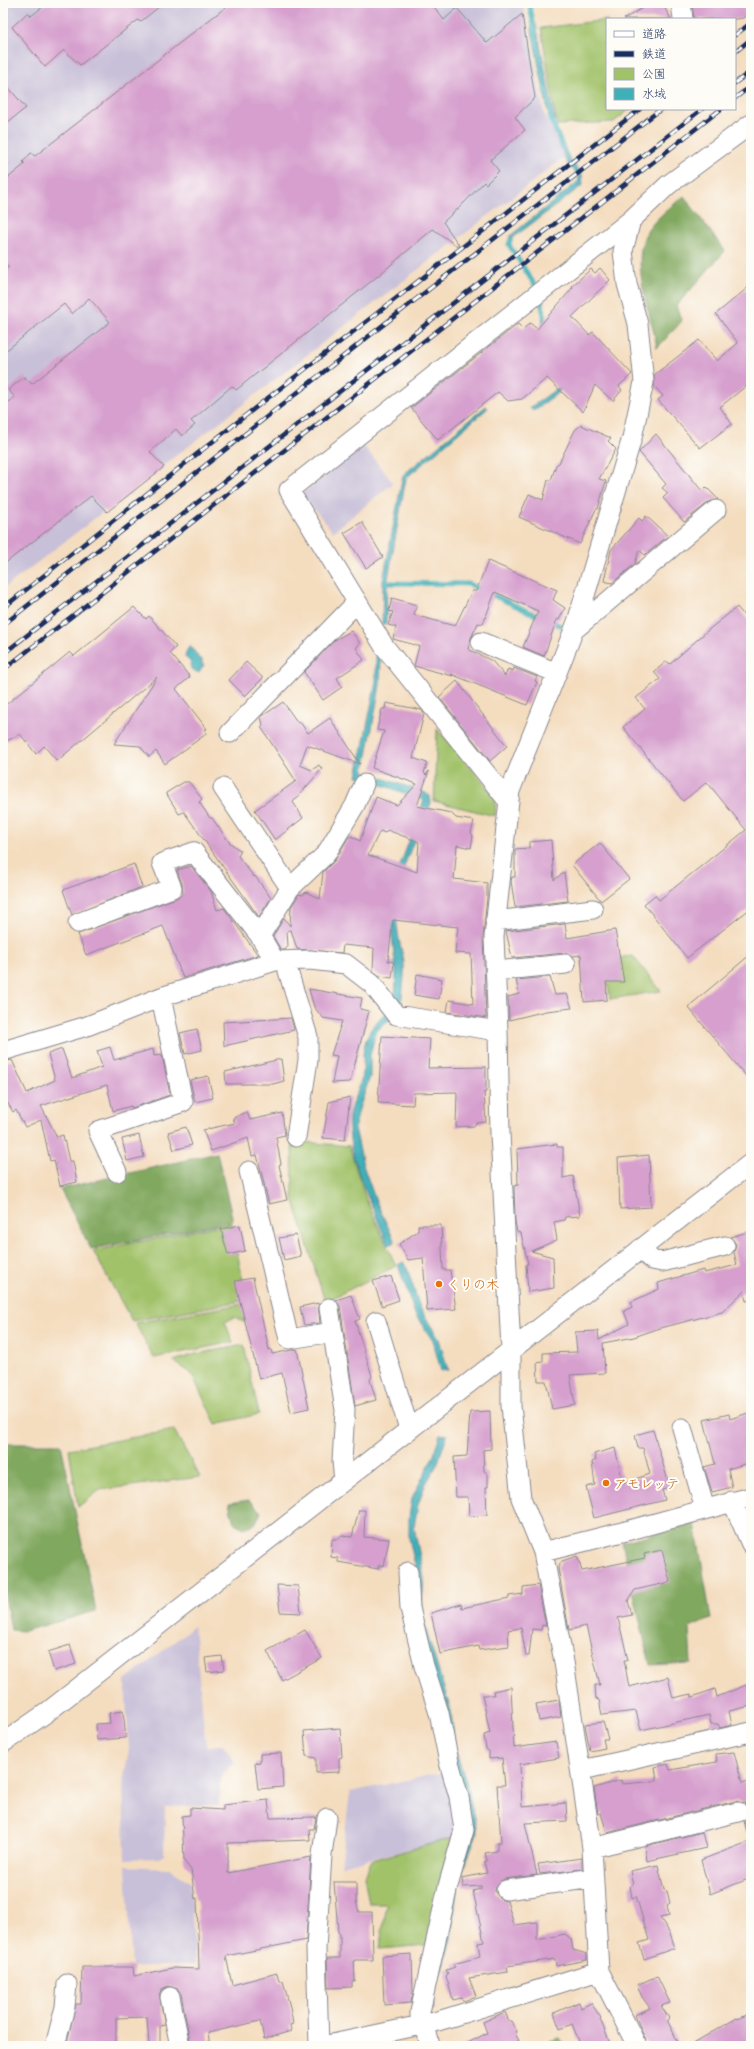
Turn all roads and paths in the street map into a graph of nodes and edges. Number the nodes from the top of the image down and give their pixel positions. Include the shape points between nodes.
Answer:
1 (681, 3) edge
2 (684, 18) edge
3 (751, 124) edge
4 (631, 220) junction
5 (716, 510) dead end
6 (357, 602) junction
7 (574, 630) junction
8 (481, 642) dead end
9 (557, 673) junction
10 (230, 733) dead end
11 (364, 784) dead end
12 (223, 788) dead end
13 (509, 802) junction
14 (290, 888) junction
15 (593, 909) dead end
16 (495, 921) junction
17 (78, 922) dead end
18 (260, 936) junction
19 (280, 961) junction
20 (566, 964) dead end
21 (495, 971) junction
22 (161, 997) junction
23 (498, 1031) junction
24 (3, 1051) edge
25 (296, 1136) dead end
26 (751, 1163) edge
27 (249, 1170) dead end
28 (117, 1172) dead end
29 (725, 1246) dead end
30 (640, 1249) junction
31 (329, 1308) dead end
32 (376, 1321) dead end
33 (333, 1332) junction
34 (511, 1349) junction
35 (682, 1428) dead end
36 (409, 1430) junction
37 (344, 1481) junction
38 (751, 1497) edge
39 (732, 1501) junction
40 (705, 1509) junction
41 (751, 1544) edge
42 (543, 1552) junction
43 (408, 1572) dead end
44 (751, 1732) edge
45 (3, 1743) edge
46 (582, 1770) junction
47 (738, 1812) dead end
48 (327, 1818) dead end
49 (592, 1848) junction
50 (594, 1878) junction
51 (506, 1890) dead end
52 (599, 1971) junction
53 (67, 1984) dead end
54 (170, 1998) dead end
55 (422, 2025) junction
56 (332, 2045) edge
57 (55, 2046) edge
58 (180, 2046) edge
59 (319, 2046) edge
60 (430, 2046) edge
61 (637, 2046) edge

1 - 2 street
3 - 4 street via 668,186
4 - 6 street via 289,490
4 - 7 street via 623,251 627,284 638,324 644,382 632,438
5 - 7 street
6 - 10 street
6 - 13 street via 384,646
7 - 9 street
8 - 9 street
9 - 13 street via 510,791
11 - 14 street via 355,805 326,854
12 - 14 street
13 - 16 street
14 - 18 street
15 - 16 street
16 - 21 street
17 - 18 street via 172,888 162,863 194,852
18 - 19 street
19 - 22 street
19 - 23 street via 310,960 346,964 372,984 396,1014
19 - 25 street via 308,1037 308,1060
20 - 21 street
21 - 23 street
22 - 24 street via 86,1026
22 - 28 street via 183,1102 98,1131
23 - 34 street via 500,1133
26 - 30 street
27 - 33 street via 289,1339
29 - 30 street via 662,1262 652,1260
30 - 34 street
31 - 33 street
32 - 36 street
33 - 37 street via 345,1410 342,1461
34 - 36 street
34 - 42 street via 511,1406 521,1498
35 - 40 street
36 - 37 street
37 - 45 street via 46,1713
38 - 39 street
39 - 40 street
39 - 41 street
40 - 42 street
42 - 46 street
43 - 55 street via 410,1608 439,1713 459,1797 464,1830 448,1886 420,2012
44 - 46 street
46 - 49 street
47 - 49 street
48 - 59 street via 316,1949
49 - 50 street
50 - 51 street
50 - 52 street
52 - 55 street
52 - 61 street
53 - 57 street via 65,2007
54 - 58 street
55 - 56 street
55 - 60 street

